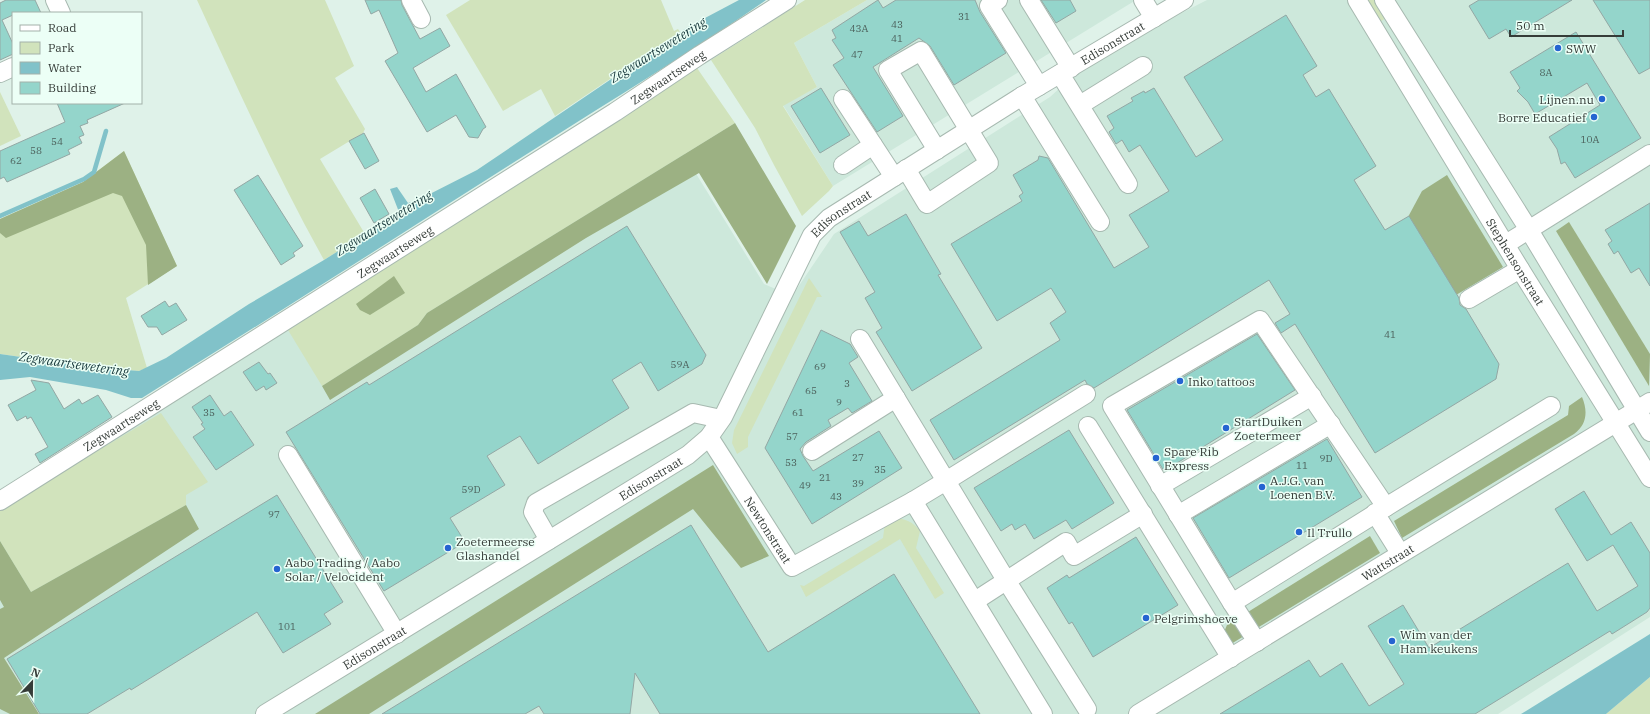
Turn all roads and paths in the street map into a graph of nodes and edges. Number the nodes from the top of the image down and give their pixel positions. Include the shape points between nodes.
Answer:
1 (55, 0) edge
2 (411, 0) edge
3 (787, 0) edge
4 (998, 0) edge
5 (1029, 0) edge
6 (1143, 0) edge
7 (1184, 0) edge
8 (1357, 0) edge
9 (1384, 0) edge
10 (61, 12) edge
11 (1154, 18) junction
12 (421, 19) dead end
13 (1404, 32) junction
14 (1384, 44) junction
15 (1143, 66) dead end
16 (1066, 71) junction
17 (1039, 86) junction
18 (1022, 96) junction
19 (843, 99) dead end
20 (1080, 106) junction
21 (969, 130) junction
22 (873, 144) junction
23 (937, 150) junction
24 (1650, 154) edge
25 (843, 165) dead end
26 (900, 173) junction
27 (1128, 184) dead end
28 (1100, 222) dead end
29 (1529, 230) junction
30 (1506, 244) junction
31 (1520, 269) junction
32 (1469, 299) dead end
33 (860, 340) dead end
34 (1086, 394) dead end
35 (1312, 396) junction
36 (896, 398) junction
37 (1551, 406) dead end
38 (1643, 406) edge
39 (721, 419) junction
40 (1616, 423) junction
41 (1331, 424) junction
42 (1088, 426) dead end
43 (1650, 432) edge
44 (709, 437) junction
45 (812, 451) dead end
46 (288, 455) dead end
47 (1650, 478) edge
48 (946, 481) junction
49 (1160, 486) junction
50 (0, 501) edge
51 (913, 501) junction
52 (1381, 510) junction
53 (1143, 514) junction
54 (1178, 515) junction
55 (549, 540) junction
56 (1400, 553) junction
57 (1006, 580) junction
58 (975, 602) junction
59 (1232, 603) junction
60 (397, 634) junction
61 (1257, 642) junction
62 (1231, 658) junction
63 (1087, 709) dead end
64 (265, 714) edge
65 (1043, 714) edge
66 (1138, 714) edge

1 - 10 street
2 - 12 street
3 - 50 street, Zegwaartseweg via 615,112
4 - 17 street via 989,6
5 - 16 street, Edisonstraat
6 - 11 street, Edisonstraat
7 - 11 street, Edisonstraat
8 - 14 street, Stephensonstraat
9 - 13 street
11 - 16 street, Edisonstraat
13 - 14 street
13 - 29 street
14 - 30 street, Stephensonstraat
15 - 20 street
16 - 17 street, Edisonstraat
16 - 20 street
17 - 18 street, Edisonstraat
18 - 21 street, Edisonstraat
18 - 28 street
19 - 22 street
20 - 27 street
21 - 23 street, Edisonstraat
21 - 23 street via 921,51 888,70
21 - 26 street via 990,164 927,204
22 - 25 street
22 - 26 street
23 - 26 street, Edisonstraat
24 - 29 street
26 - 39 street, Edisonstraat via 828,218 812,235
29 - 30 street
29 - 38 street
30 - 31 street, Stephensonstraat
31 - 32 street
31 - 40 street, Stephensonstraat
33 - 36 street
34 - 48 street
35 - 41 street
35 - 49 street
35 - 49 street via 1260,320 1112,406
36 - 45 street
36 - 48 street
37 - 52 street
38 - 40 street, Wattstraat
38 - 43 street
39 - 44 street, Edisonstraat
39 - 55 street via 693,413 536,503 533,512
40 - 47 street, Stephensonstraat
40 - 56 street, Wattstraat
41 - 52 street
41 - 54 street
42 - 53 street
44 - 51 street, Newtonstraat via 792,567
44 - 55 street, Edisonstraat via 688,455
46 - 60 street
48 - 51 street
48 - 57 street
49 - 54 street
51 - 58 street
52 - 56 street
52 - 59 street
53 - 57 street via 1074,556 1066,542
53 - 62 street
54 - 59 street
55 - 60 street, Edisonstraat
56 - 61 street, Wattstraat
57 - 58 street
57 - 63 street
58 - 65 street
59 - 61 street
60 - 64 street, Edisonstraat
61 - 62 street, Wattstraat
62 - 66 street, Wattstraat

